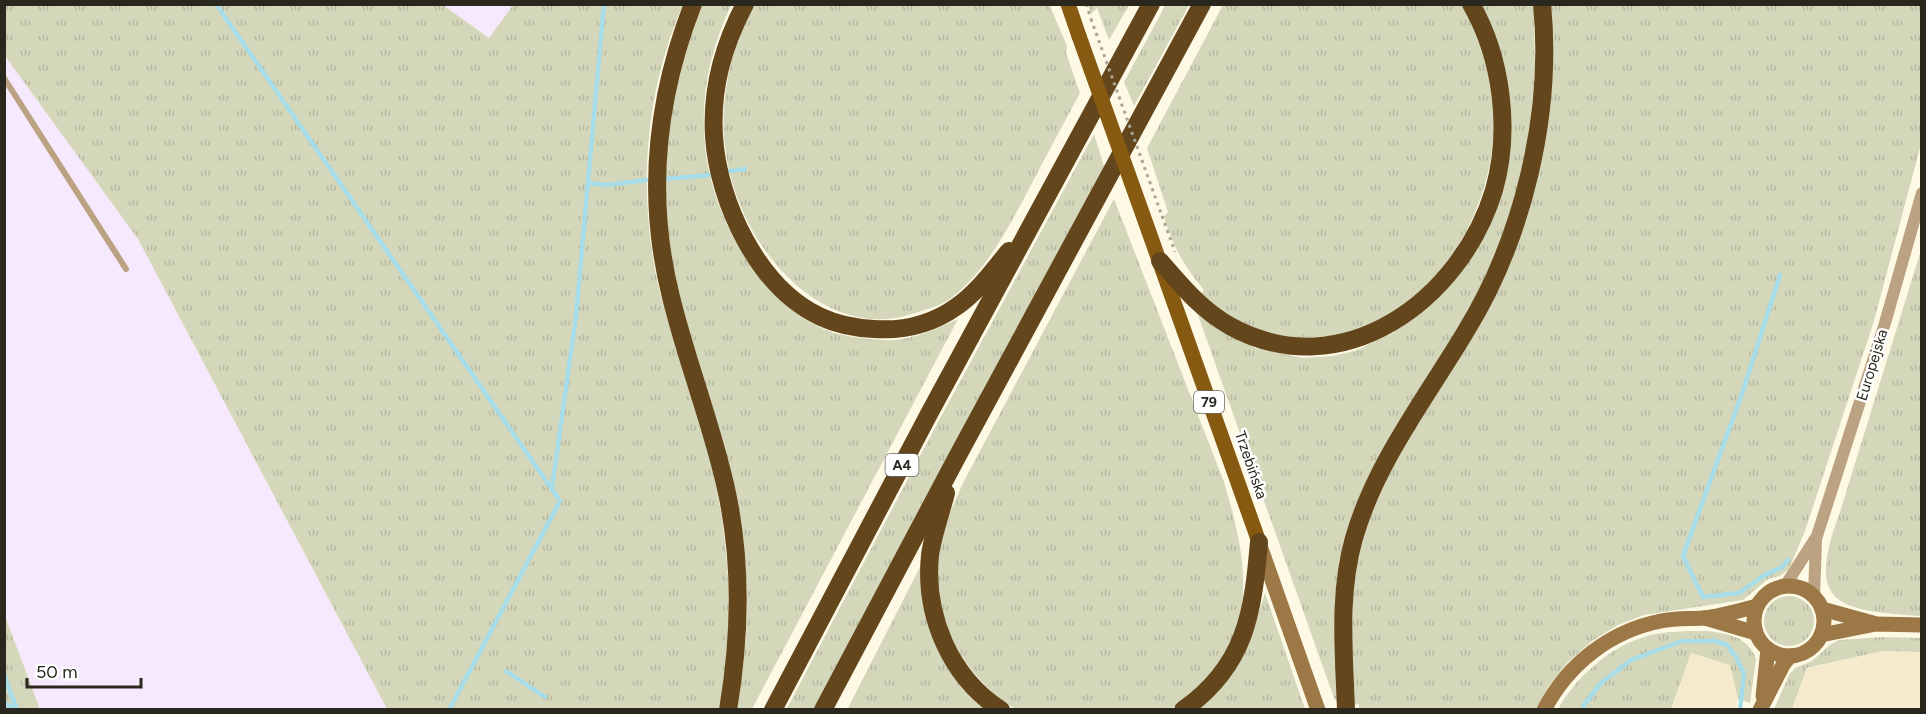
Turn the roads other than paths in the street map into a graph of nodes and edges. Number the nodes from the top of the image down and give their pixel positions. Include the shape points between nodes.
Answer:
1 (693, 4) edge
2 (745, 4) edge
3 (1068, 4) edge
4 (1151, 4) edge
5 (1202, 4) edge
6 (1471, 4) edge
7 (1542, 4) edge
8 (4, 78) edge
9 (1922, 193) edge
10 (1033, 222) junction
11 (1160, 261) junction
12 (126, 269) dead end
13 (956, 459) junction
14 (1817, 536) junction
15 (1259, 542) junction
16 (1785, 586) junction
17 (1818, 602) junction
18 (1757, 606) junction
19 (1705, 618) junction
20 (1876, 624) junction
21 (1922, 625) edge
22 (1756, 633) junction
23 (1821, 635) junction
24 (1767, 649) junction
25 (1790, 656) junction
26 (1761, 707) edge
27 (728, 710) edge
28 (773, 710) edge
29 (823, 710) edge
30 (1002, 710) edge
31 (1183, 710) edge
32 (1318, 710) edge
33 (1346, 710) edge
34 (1544, 710) edge

1 - 27 highway via 670,73 661,120 657,210 670,297 718,455 733,527 737,645
2 - 10 highway via 720,62 714,119 717,160 725,196 740,230 770,274 798,303 820,317 847,326 896,329 924,323 949,312 970,295
3 - 11 main road, Trzebińska / 79, bridge
4 - 10 highway, A4
5 - 13 highway
6 - 11 highway via 1485,34 1498,81 1502,113 1499,169 1488,206 1471,241 1448,276 1425,298 1393,323 1348,341 1302,347 1280,344 1257,338 1210,313
7 - 33 highway via 1544,60 1540,109 1513,233 1484,300 1387,460 1352,545 1343,623
8 - 12 lane
9 - 14 street, Europejska
10 - 28 highway, A4
11 - 15 main road, Trzebińska / 79
13 - 29 highway
13 - 30 highway via 930,555 933,610 944,644 960,670
14 - 16 street, Europejska
14 - 17 street, Europejska
15 - 31 highway via 1252,606 1242,638 1216,682
15 - 32 main road, Trzebińska / 79
16 - 17 main road via 1801,587
16 - 18 main road via 1768,592
17 - 20 main road
17 - 23 main road via 1824,625
18 - 19 main road
18 - 22 main road
19 - 22 main road
19 - 34 main road via 1662,621 1615,637 1568,674
20 - 21 main road
20 - 23 main road
22 - 24 main road
23 - 25 main road via 1811,649
24 - 25 main road
24 - 26 main road
25 - 26 main road

